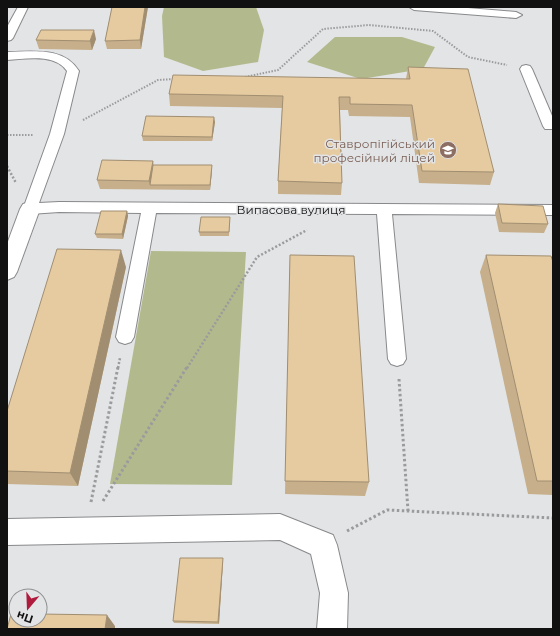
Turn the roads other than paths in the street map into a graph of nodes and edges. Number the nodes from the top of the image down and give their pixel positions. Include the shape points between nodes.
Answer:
1 (23, 7) edge
2 (414, 7) edge
3 (516, 15) dead end
4 (7, 38) edge
5 (7, 56) edge
6 (526, 69) road end
7 (552, 129) edge
8 (149, 208) junction
9 (30, 209) junction
10 (384, 210) junction
11 (553, 210) edge
12 (7, 272) edge
13 (125, 337) road end
14 (397, 359) road end
15 (7, 532) edge
16 (332, 629) edge

1 - 4 lane
2 - 3 lane
5 - 9 lane via 53,57 61,59 71,66 73,71 57,134
6 - 7 lane
8 - 9 lane, Випасова вулиця
8 - 10 lane, Випасова вулиця
8 - 13 lane
9 - 12 street
10 - 11 lane, Випасова вулиця
10 - 14 lane
15 - 16 street via 280,527 322,545 334,593

